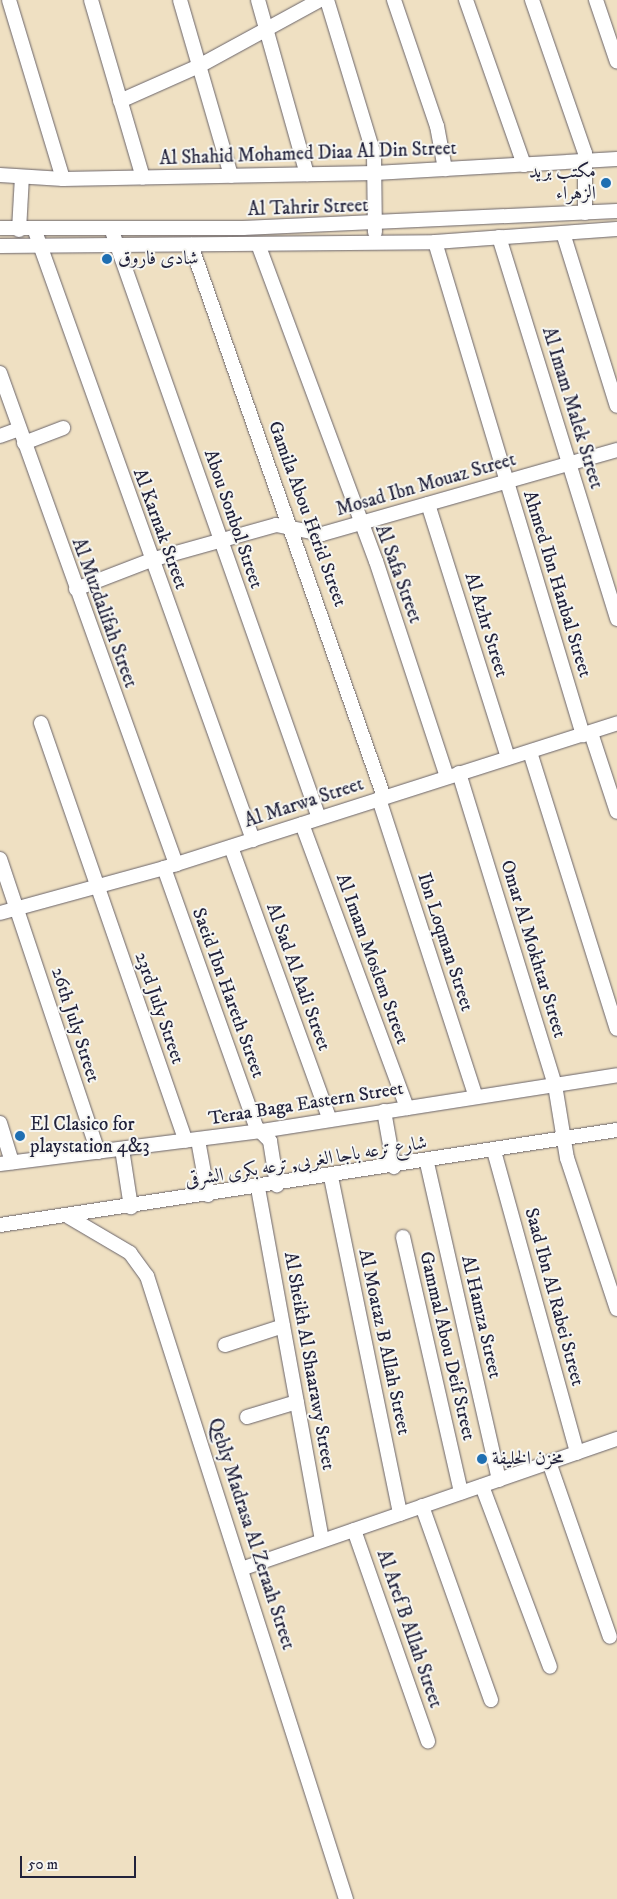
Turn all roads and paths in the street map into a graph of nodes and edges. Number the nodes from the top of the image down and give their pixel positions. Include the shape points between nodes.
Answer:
1 (9, 0) edge
2 (91, 0) edge
3 (180, 0) edge
4 (258, 0) edge
5 (320, 0) edge
6 (327, 0) edge
7 (394, 0) edge
8 (466, 0) edge
9 (532, 0) edge
10 (596, 0) edge
11 (267, 31) junction
12 (617, 62) edge
13 (200, 66) junction
14 (120, 101) junction
15 (617, 160) edge
16 (586, 161) junction
17 (524, 165) junction
18 (445, 169) junction
19 (375, 173) junction
20 (307, 174) junction
21 (0, 175) edge
22 (231, 176) junction
23 (22, 177) junction
24 (143, 178) junction
25 (63, 179) junction
26 (617, 211) edge
27 (585, 213) junction
28 (375, 225) junction
29 (0, 228) edge
30 (617, 229) edge
31 (19, 230) junction
32 (35, 231) junction
33 (112, 231) junction
34 (563, 233) junction
35 (499, 237) junction
36 (435, 242) junction
37 (376, 243) junction
38 (258, 244) junction
39 (191, 245) junction
40 (0, 246) edge
41 (38, 247) junction
42 (117, 247) junction
43 (0, 372) edge
44 (617, 406) edge
45 (62, 428) dead end
46 (19, 429) junction
47 (0, 436) edge
48 (24, 443) junction
49 (617, 450) edge
50 (569, 464) junction
51 (507, 482) junction
52 (428, 504) junction
53 (360, 523) junction
54 (290, 524) junction
55 (221, 541) junction
56 (151, 560) junction
57 (76, 589) junction
58 (617, 619) edge
59 (41, 723) dead end
60 (617, 723) edge
61 (587, 734) junction
62 (530, 752) junction
63 (508, 758) junction
64 (453, 775) junction
65 (382, 798) junction
66 (617, 812) edge
67 (318, 818) junction
68 (302, 824) junction
69 (253, 840) junction
70 (231, 847) junction
71 (0, 859) edge
72 (170, 866) junction
73 (96, 888) junction
74 (17, 909) junction
75 (0, 913) edge
76 (617, 1028) edge
77 (617, 1075) edge
78 (555, 1085) junction
79 (476, 1097) junction
80 (406, 1108) junction
81 (384, 1112) junction
82 (330, 1120) junction
83 (0, 1123) edge
84 (617, 1130) edge
85 (261, 1131) junction
86 (565, 1138) junction
87 (192, 1141) junction
88 (122, 1149) junction
89 (494, 1151) junction
90 (98, 1152) junction
91 (427, 1162) junction
92 (6, 1163) edge
93 (394, 1167) junction
94 (331, 1177) junction
95 (277, 1185) junction
96 (258, 1188) junction
97 (208, 1196) junction
98 (131, 1207) junction
99 (70, 1217) junction
100 (0, 1225) edge
101 (403, 1237) dead end
102 (617, 1309) edge
103 (283, 1326) junction
104 (225, 1345) dead end
105 (297, 1402) junction
106 (247, 1417) dead end
107 (617, 1439) edge
108 (577, 1453) junction
109 (549, 1462) junction
110 (499, 1480) junction
111 (482, 1486) junction
112 (461, 1493) junction
113 (422, 1506) junction
114 (400, 1514) junction
115 (354, 1530) junction
116 (322, 1540) junction
117 (244, 1568) junction
118 (610, 1637) dead end
119 (550, 1666) dead end
120 (491, 1700) dead end
121 (428, 1740) dead end
122 (346, 1899) edge

1 - 25 street
2 - 14 street
3 - 13 street
4 - 11 street
5 - 11 street
6 - 19 street via 374,155
7 - 18 street via 437,126
8 - 17 street
9 - 16 street
10 - 12 street
11 - 13 street
11 - 20 street
13 - 14 street
13 - 22 street
14 - 24 street
15 - 16 street, Al Shahid Mohamed Diaa Al Din Street
16 - 17 street, Al Shahid Mohamed Diaa Al Din Street
16 - 27 street via 582,178
17 - 18 street, Al Shahid Mohamed Diaa Al Din Street
18 - 19 street, Al Shahid Mohamed Diaa Al Din Street
19 - 20 street, Al Shahid Mohamed Diaa Al Din Street
19 - 28 street
20 - 22 street, Al Shahid Mohamed Diaa Al Din Street
21 - 23 street, Al Shahid Mohamed Diaa Al Din Street
22 - 24 street, Al Shahid Mohamed Diaa Al Din Street
23 - 25 street, Al Shahid Mohamed Diaa Al Din Street
23 - 31 street
24 - 25 street, Al Shahid Mohamed Diaa Al Din Street
26 - 27 street, Al Tahrir Street
27 - 28 street, Al Tahrir Street
28 - 33 street, Al Tahrir Street
28 - 37 street
29 - 31 street, Al Tahrir Street
30 - 34 street, Al Tahrir Street
31 - 32 street, Al Tahrir Street
32 - 33 street, Al Tahrir Street
32 - 41 street, Al Karnak Street
33 - 42 street, Abou Sonbol Street
34 - 35 street, Al Tahrir Street
34 - 44 street
35 - 36 street, Al Tahrir Street
35 - 50 street, Al Imam Malek Street
36 - 37 street, Al Tahrir Street
36 - 51 street, Ahmed Ibn Hanbal Street
37 - 38 street, Al Tahrir Street
38 - 39 street, Al Tahrir Street
38 - 53 street, Al Safa Street
39 - 42 street, Al Tahrir Street
39 - 54 street, Gamila Abou Herid Street
40 - 41 street, Al Tahrir Street
41 - 42 street, Al Tahrir Street
41 - 56 street, Al Karnak Street
42 - 55 street, Abou Sonbol Street
43 - 46 street, Al Muzdalifah Street
45 - 48 street
46 - 47 street
46 - 48 street, Al Muzdalifah Street
48 - 57 street, Al Muzdalifah Street
49 - 50 street, Mosad Ibn Mouaz Street
50 - 51 street, Mosad Ibn Mouaz Street
50 - 58 street, Al Imam Malek Street
51 - 52 street, Mosad Ibn Mouaz Street
51 - 61 street, Ahmed Ibn Hanbal Street
52 - 53 street, Mosad Ibn Mouaz Street
52 - 63 street, Al Azhr Street
53 - 54 street, Mosad Ibn Mouaz Street via 313,536
53 - 64 street, Al Safa Street
54 - 55 street
54 - 65 street, Gamila Abou Herid Street
55 - 56 street
55 - 67 street, Abou Sonbol Street
56 - 57 street
56 - 69 street, Al Karnak Street
57 - 72 street, Al Muzdalifah Street
59 - 73 street, 23rd July Street
60 - 61 street, Al Marwa Street
61 - 62 street, Al Marwa Street
61 - 66 street, Ahmed Ibn Hanbal Street
62 - 63 street, Al Marwa Street
62 - 76 street
63 - 64 street, Al Marwa Street
64 - 65 street, Al Marwa Street
64 - 78 street, Omar Al Mokhtar Street
65 - 67 street, Al Marwa Street
65 - 79 street, Ibn Loqman Street
67 - 68 street, Al Marwa Street
68 - 69 street, Al Marwa Street
68 - 80 street, Al Imam Moslem Street
69 - 70 street, Al Marwa Street
70 - 72 street, Al Marwa Street
70 - 82 street, Al Sad Al Aali Street
71 - 74 street, 26th July Street
72 - 73 street, Al Marwa Street
72 - 85 street, Saeid Ibn Hareth Street
73 - 74 street, Al Marwa Street
73 - 87 street, 23rd July Street
74 - 75 street, Al Marwa Street
74 - 90 street, 26th July Street
77 - 78 street, Teraa Baga Eastern Street
78 - 79 street, Teraa Baga Eastern Street
78 - 86 street, Omar Al Mokhtar Street
79 - 80 street, Teraa Baga Eastern Street
80 - 81 street, Teraa Baga Eastern Street
81 - 82 street, Teraa Baga Eastern Street
81 - 93 street
82 - 85 street, Teraa Baga Eastern Street
83 - 92 street
84 - 86 street, شارع ترعه باجا الغربى, ترعه بكرى الشرقى
85 - 87 street, Teraa Baga Eastern Street
85 - 95 street, Saeid Ibn Hareth Street via 270,1141
86 - 89 street, شارع ترعه باجا الغربى, ترعه بكرى الشرقى
86 - 102 street, Omar Al Mokhtar Street via 567,1158
87 - 88 street, Teraa Baga Eastern Street
87 - 97 street, 23rd July Street
88 - 90 street, Teraa Baga Eastern Street
88 - 98 street
89 - 91 street, شارع ترعه باجا الغربى, ترعه بكرى الشرقى
89 - 108 street, Saad Ibn Al Rabei Street
90 - 92 street, Teraa Baga Eastern Street
91 - 93 street, شارع ترعه باجا الغربى, ترعه بكرى الشرقى
91 - 110 street, Al Hamza Street
93 - 94 street, شارع ترعه باجا الغربى, ترعه بكرى الشرقى
94 - 95 street, شارع ترعه باجا الغربى, ترعه بكرى الشرقى
94 - 114 street, Al Moataz B Allah Street
95 - 96 street, شارع ترعه باجا الغربى, ترعه بكرى الشرقى
96 - 97 street, شارع ترعه باجا الغربى, ترعه بكرى الشرقى
96 - 103 street, Al Sheikh Al Shaarawy Street
97 - 98 street, شارع ترعه باجا الغربى, ترعه بكرى الشرقى
98 - 99 street, شارع ترعه باجا الغربى, ترعه بكرى الشرقى
99 - 100 street, شارع ترعه باجا الغربى, ترعه بكرى الشرقى
99 - 117 street, Qebly Madrasa Al Zeraah Street via 130,1254 148,1276
101 - 112 street, Gammal Abou Deif Street
103 - 104 street
103 - 105 street, Al Sheikh Al Shaarawy Street
105 - 106 street
105 - 116 street, Al Sheikh Al Shaarawy Street
107 - 108 street
108 - 109 street
109 - 110 street
109 - 118 street
110 - 111 street
111 - 112 street
111 - 119 street
112 - 113 street
113 - 114 street
113 - 120 street
114 - 115 street
115 - 116 street
115 - 121 street, Al Aref B Allah Street
116 - 117 street
117 - 122 street, Qebly Madrasa Al Zeraah Street

